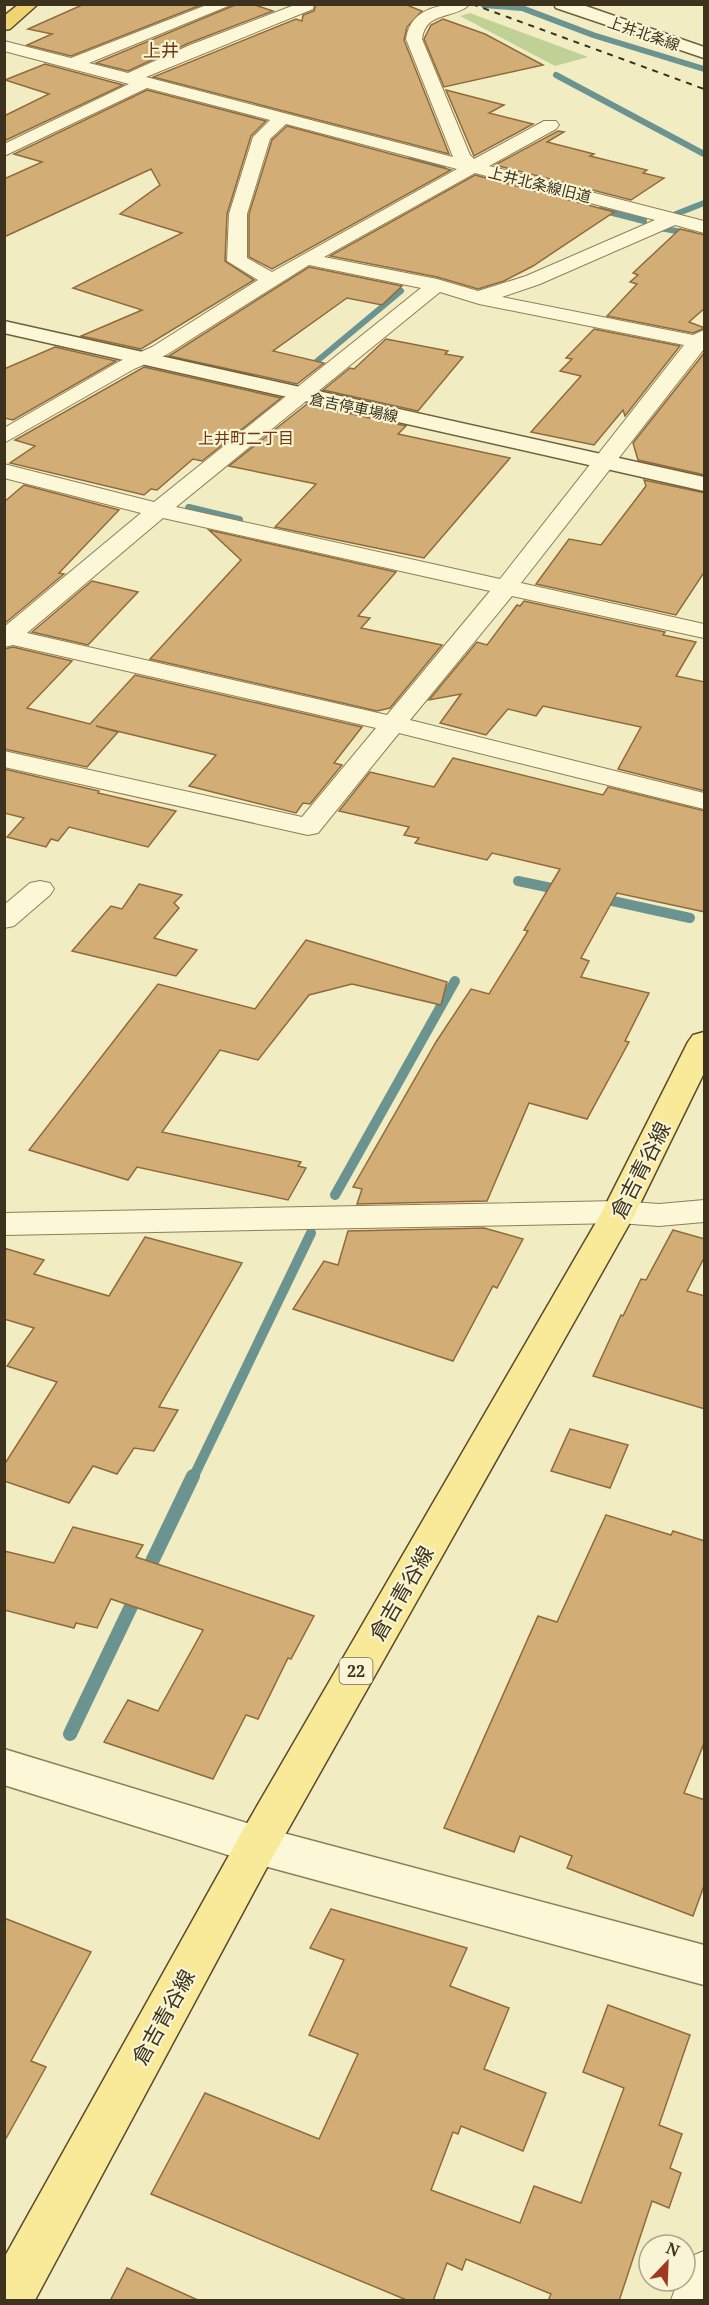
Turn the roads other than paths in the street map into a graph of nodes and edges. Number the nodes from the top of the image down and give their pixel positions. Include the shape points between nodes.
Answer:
1 (30, 4) edge
2 (225, 4) edge
3 (462, 4) edge
4 (562, 4) edge
5 (307, 6) dead end
6 (4, 25) edge
7 (4, 46) edge
8 (701, 50) edge
9 (74, 63) junction
10 (139, 80) junction
11 (282, 118) junction
12 (550, 125) dead end
13 (4, 151) edge
14 (472, 167) junction
15 (674, 219) junction
16 (705, 227) edge
17 (306, 258) junction
18 (271, 279) junction
19 (437, 285) junction
20 (479, 298) junction
21 (4, 327) edge
22 (702, 341) edge
23 (146, 358) junction
24 (302, 395) junction
25 (4, 437) edge
26 (604, 462) junction
27 (4, 471) edge
28 (705, 484) edge
29 (158, 510) junction
30 (507, 586) junction
31 (705, 631) edge
32 (6, 637) edge
33 (394, 724) junction
34 (4, 759) edge
35 (705, 801) edge
36 (40, 889) dead end
37 (4, 920) edge
38 (705, 1042) edge
39 (619, 1212) junction
40 (705, 1212) edge
41 (4, 1224) edge
42 (4, 1767) edge
43 (257, 1845) junction
44 (705, 1965) edge
45 (705, 2274) edge
46 (8, 2301) edge
47 (694, 2301) edge

1 - 6 highway
2 - 9 street
3 - 14 street, 上井北条線旧道 via 425,16 414,29 414,39 462,157
4 - 8 main road, 上井北条線
5 - 10 street via 164,61
7 - 9 street
9 - 10 street
10 - 11 street
10 - 13 street
11 - 14 street
11 - 18 street via 262,137 238,214 236,235 237,261
12 - 14 street
14 - 15 street, 上井北条線旧道
14 - 17 street
15 - 16 street, 上井北条線旧道
15 - 20 street via 533,280
17 - 18 street
17 - 19 street
18 - 23 street
19 - 20 street
19 - 24 street
20 - 22 street
21 - 23 main road, 倉吉停車場線
22 - 26 street
23 - 24 main road, 倉吉停車場線
23 - 25 street via 127,365
24 - 26 main road, 倉吉停車場線
24 - 29 street
26 - 28 main road, 倉吉停車場線
26 - 30 street
27 - 29 street
29 - 30 street
29 - 32 street
30 - 31 street
30 - 33 street
32 - 33 street
33 - 34 street via 308,827
33 - 35 street
36 - 37 street
38 - 39 main road, 倉吉青谷線 / 22
39 - 40 street
39 - 41 street
39 - 43 main road, 倉吉青谷線 / 22
42 - 43 main road
43 - 44 main road
43 - 46 main road, 倉吉青谷線 / 22
45 - 47 street

